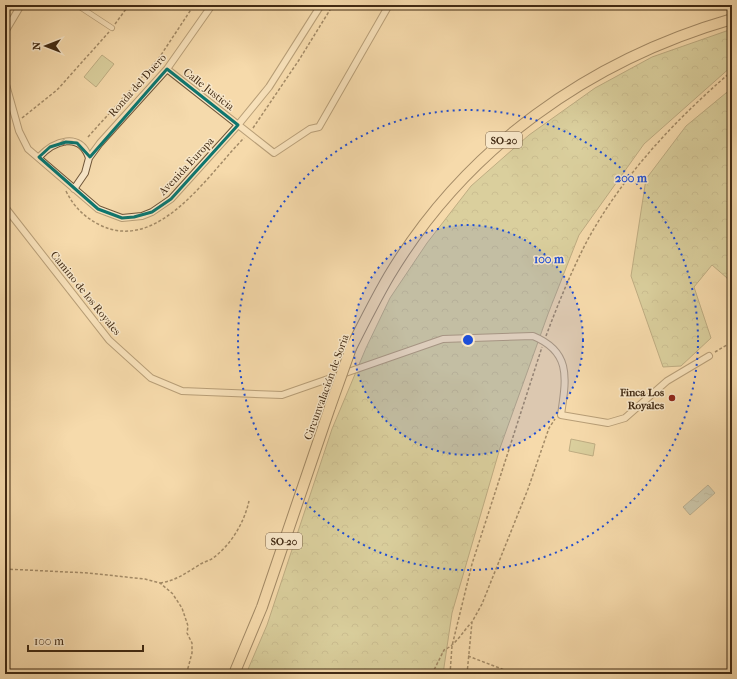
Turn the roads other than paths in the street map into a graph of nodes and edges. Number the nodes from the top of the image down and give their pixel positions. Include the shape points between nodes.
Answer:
1 (21, 5) edge
2 (77, 5) edge
3 (212, 5) edge
4 (321, 5) edge
5 (389, 5) edge
6 (732, 19) edge
7 (112, 28) road end
8 (5, 32) edge
9 (167, 69) junction
10 (5, 81) edge
11 (238, 125) junction
12 (39, 157) junction
13 (89, 158) junction
14 (74, 189) junction
15 (5, 206) edge
16 (709, 356) road end
17 (234, 674) edge

1 - 8 street
2 - 7 street
3 - 9 street, Ronda del Duero
4 - 11 street, Avenida Europa via 269,87
5 - 11 street, Calle Justicia via 319,127 310,129 274,153
6 - 17 highway, Circunvalación de Soria / SO-20, bridge via 652,46 600,72 562,96 484,158 451,193 406,250 351,348 262,607
9 - 11 street, Calle Justicia
9 - 13 street, Ronda del Duero via 108,132
10 - 12 street, Avenida Europa via 24,144
11 - 14 street, Avenida Europa via 171,199 152,212 122,218 108,214
13 -> 12 street via 84,148 72,142 55,144
12 - 14 street, Avenida Europa
13 - 14 street, Ronda del Duero via 85,173
15 - 16 street, Camino de los Royales via 109,340 151,378 182,391 282,395 443,339 533,336 555,348 562,360 565,374 561,415 608,423 625,418 667,381

